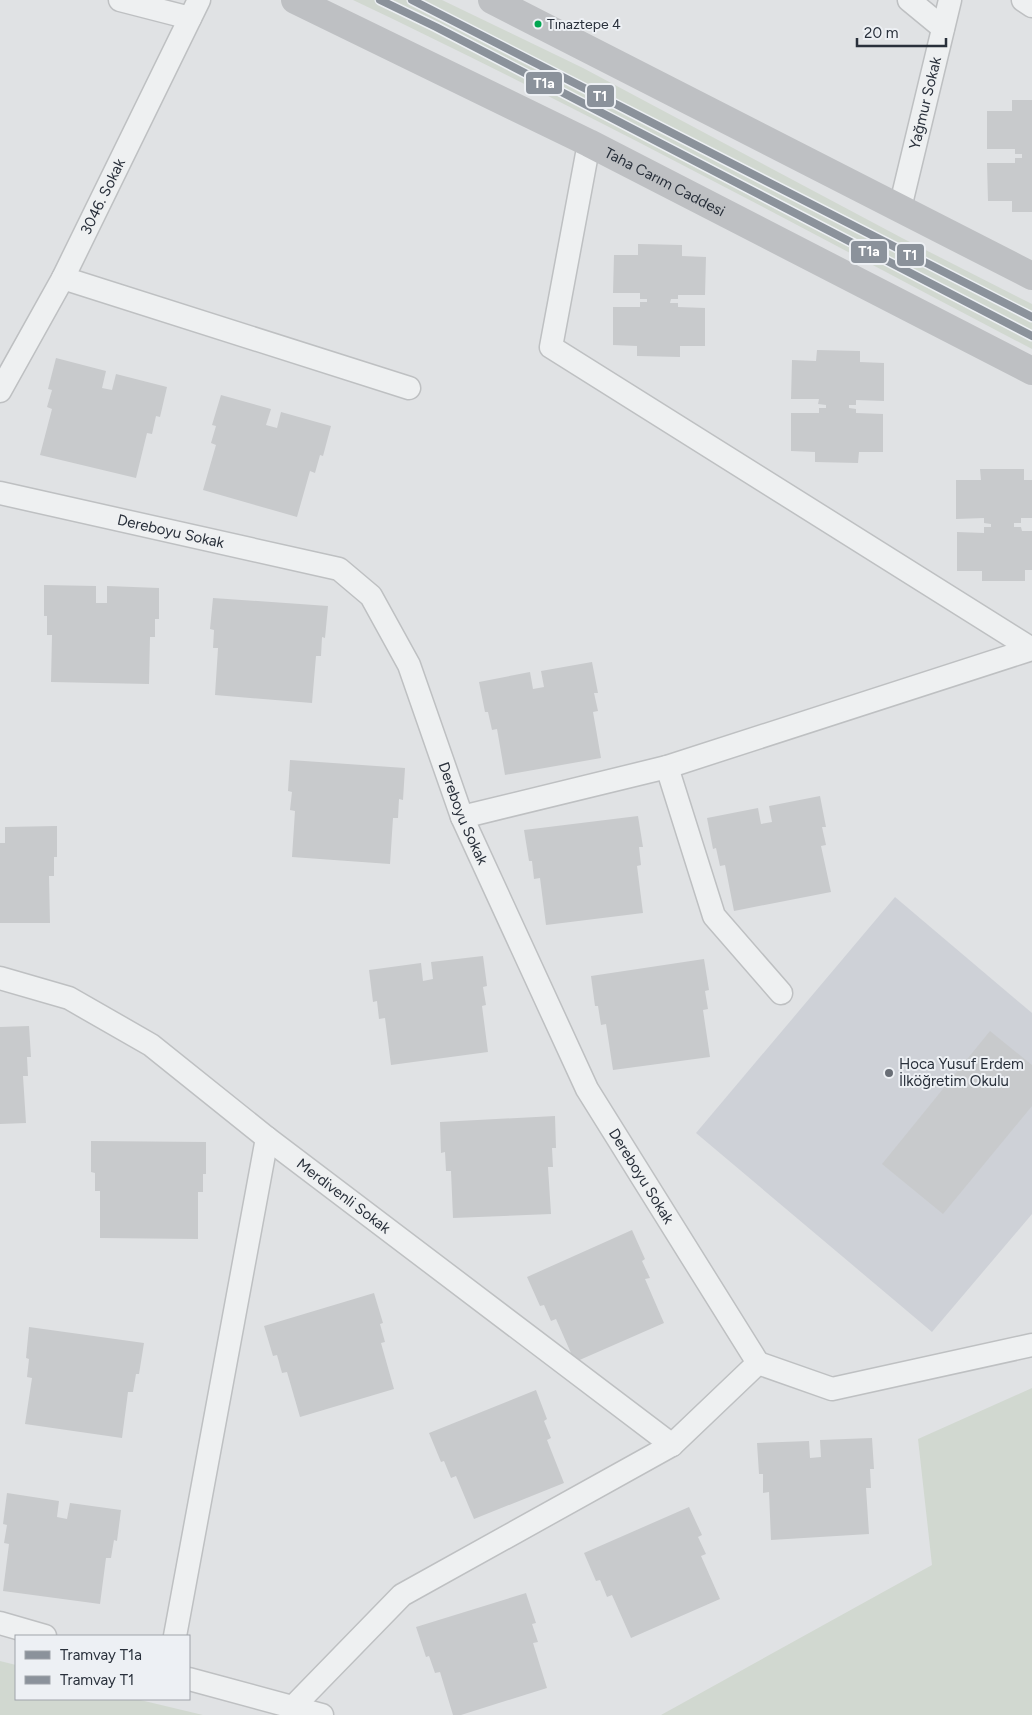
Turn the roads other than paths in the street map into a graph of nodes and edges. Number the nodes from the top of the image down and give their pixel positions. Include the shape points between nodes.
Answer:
1 (120, 0) edge
2 (295, 0) edge
3 (492, 0) edge
4 (909, 0) edge
5 (950, 0) edge
6 (1023, 0) edge
7 (1032, 6) edge
8 (194, 9) edge
9 (943, 28) junction
10 (589, 143) junction
11 (900, 208) junction
12 (1032, 276) edge
13 (63, 278) junction
14 (1032, 371) edge
15 (409, 388) dead end
16 (0, 391) edge
17 (0, 493) edge
18 (1032, 649) edge
19 (667, 767) junction
20 (462, 816) junction
21 (0, 978) edge
22 (781, 993) dead end
23 (267, 1138) junction
24 (1032, 1345) edge
25 (758, 1363) junction
26 (672, 1445) junction
27 (0, 1622) edge
28 (43, 1635) edge
29 (175, 1635) edge
30 (190, 1679) edge
31 (293, 1707) junction
32 (322, 1715) edge

1 - 8 street
2 - 10 main road, Taha Carım Caddesi
3 - 11 main road
4 - 9 street
5 - 9 street, Yağmur Sokak
6 - 7 street
8 - 13 street, 3046. Sokak
9 - 11 street, Yağmur Sokak
10 - 14 main road, Taha Carım Caddesi
10 - 18 street via 551,347
11 - 12 main road
13 - 15 street
13 - 16 street, 3046. Sokak
17 - 20 street, Dereboyu Sokak via 339,569 371,596 408,665
18 - 19 street
19 - 20 street
19 - 22 street via 714,916
20 - 25 street, Dereboyu Sokak via 587,1089
21 - 23 street, Merdivenli Sokak via 69,998 151,1045
23 - 26 street, Merdivenli Sokak
23 - 29 street
24 - 25 street via 832,1389
25 - 26 street
26 - 31 street via 402,1595
27 - 28 street
30 - 31 street
31 - 32 street

